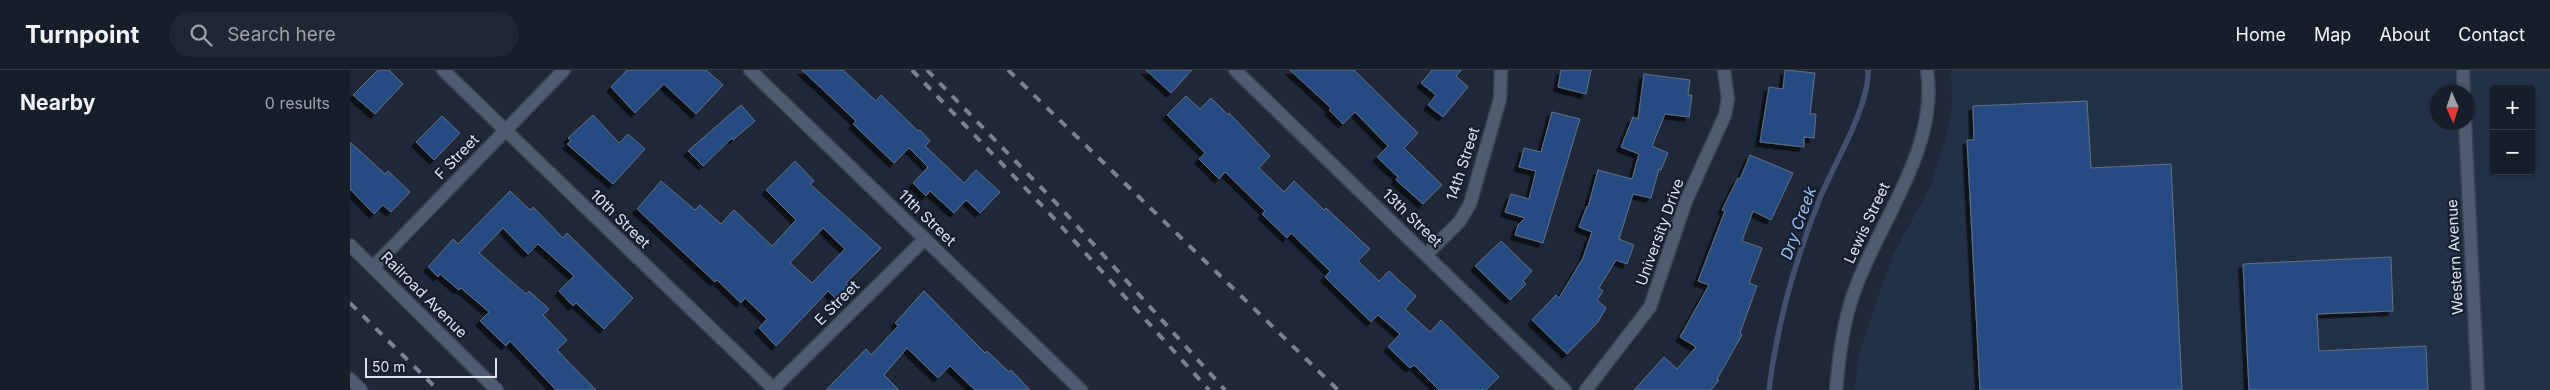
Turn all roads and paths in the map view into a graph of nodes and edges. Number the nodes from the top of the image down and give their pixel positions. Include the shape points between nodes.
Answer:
1 (443, 70) edge
2 (564, 70) edge
3 (750, 70) edge
4 (1235, 70) edge
5 (1501, 70) edge
6 (1724, 70) edge
7 (1927, 70) edge
8 (2463, 70) edge
9 (2464, 85) edge
10 (2465, 130) edge
11 (505, 131) junction
12 (925, 239) junction
13 (350, 245) edge
14 (1426, 255) junction
15 (373, 267) junction
16 (350, 379) edge
17 (361, 390) edge
18 (497, 390) edge
19 (773, 390) edge
20 (1081, 390) edge
21 (1565, 390) edge
22 (1586, 390) edge
23 (1836, 390) edge
24 (2478, 390) edge

1 - 11 street, 10th Street
2 - 11 street, F Street
3 - 12 street, 11th Street
4 - 14 street, 13th Street
5 - 14 street, 14th Street via 1500,99 1470,204 1460,221
6 - 22 street, University Drive via 1728,98 1725,115 1686,201 1650,307
7 - 23 street, Lewis Street via 1930,90 1919,146 1853,293 1840,348
8 - 9 street
10 - 24 street, Western Avenue
11 - 15 street, F Street
11 - 19 street, 10th Street
12 - 19 street, E Street
12 - 20 street, 11th Street
13 - 15 street, Railroad Avenue
14 - 21 street, 13th Street
15 - 18 street, Railroad Avenue
16 - 17 street

